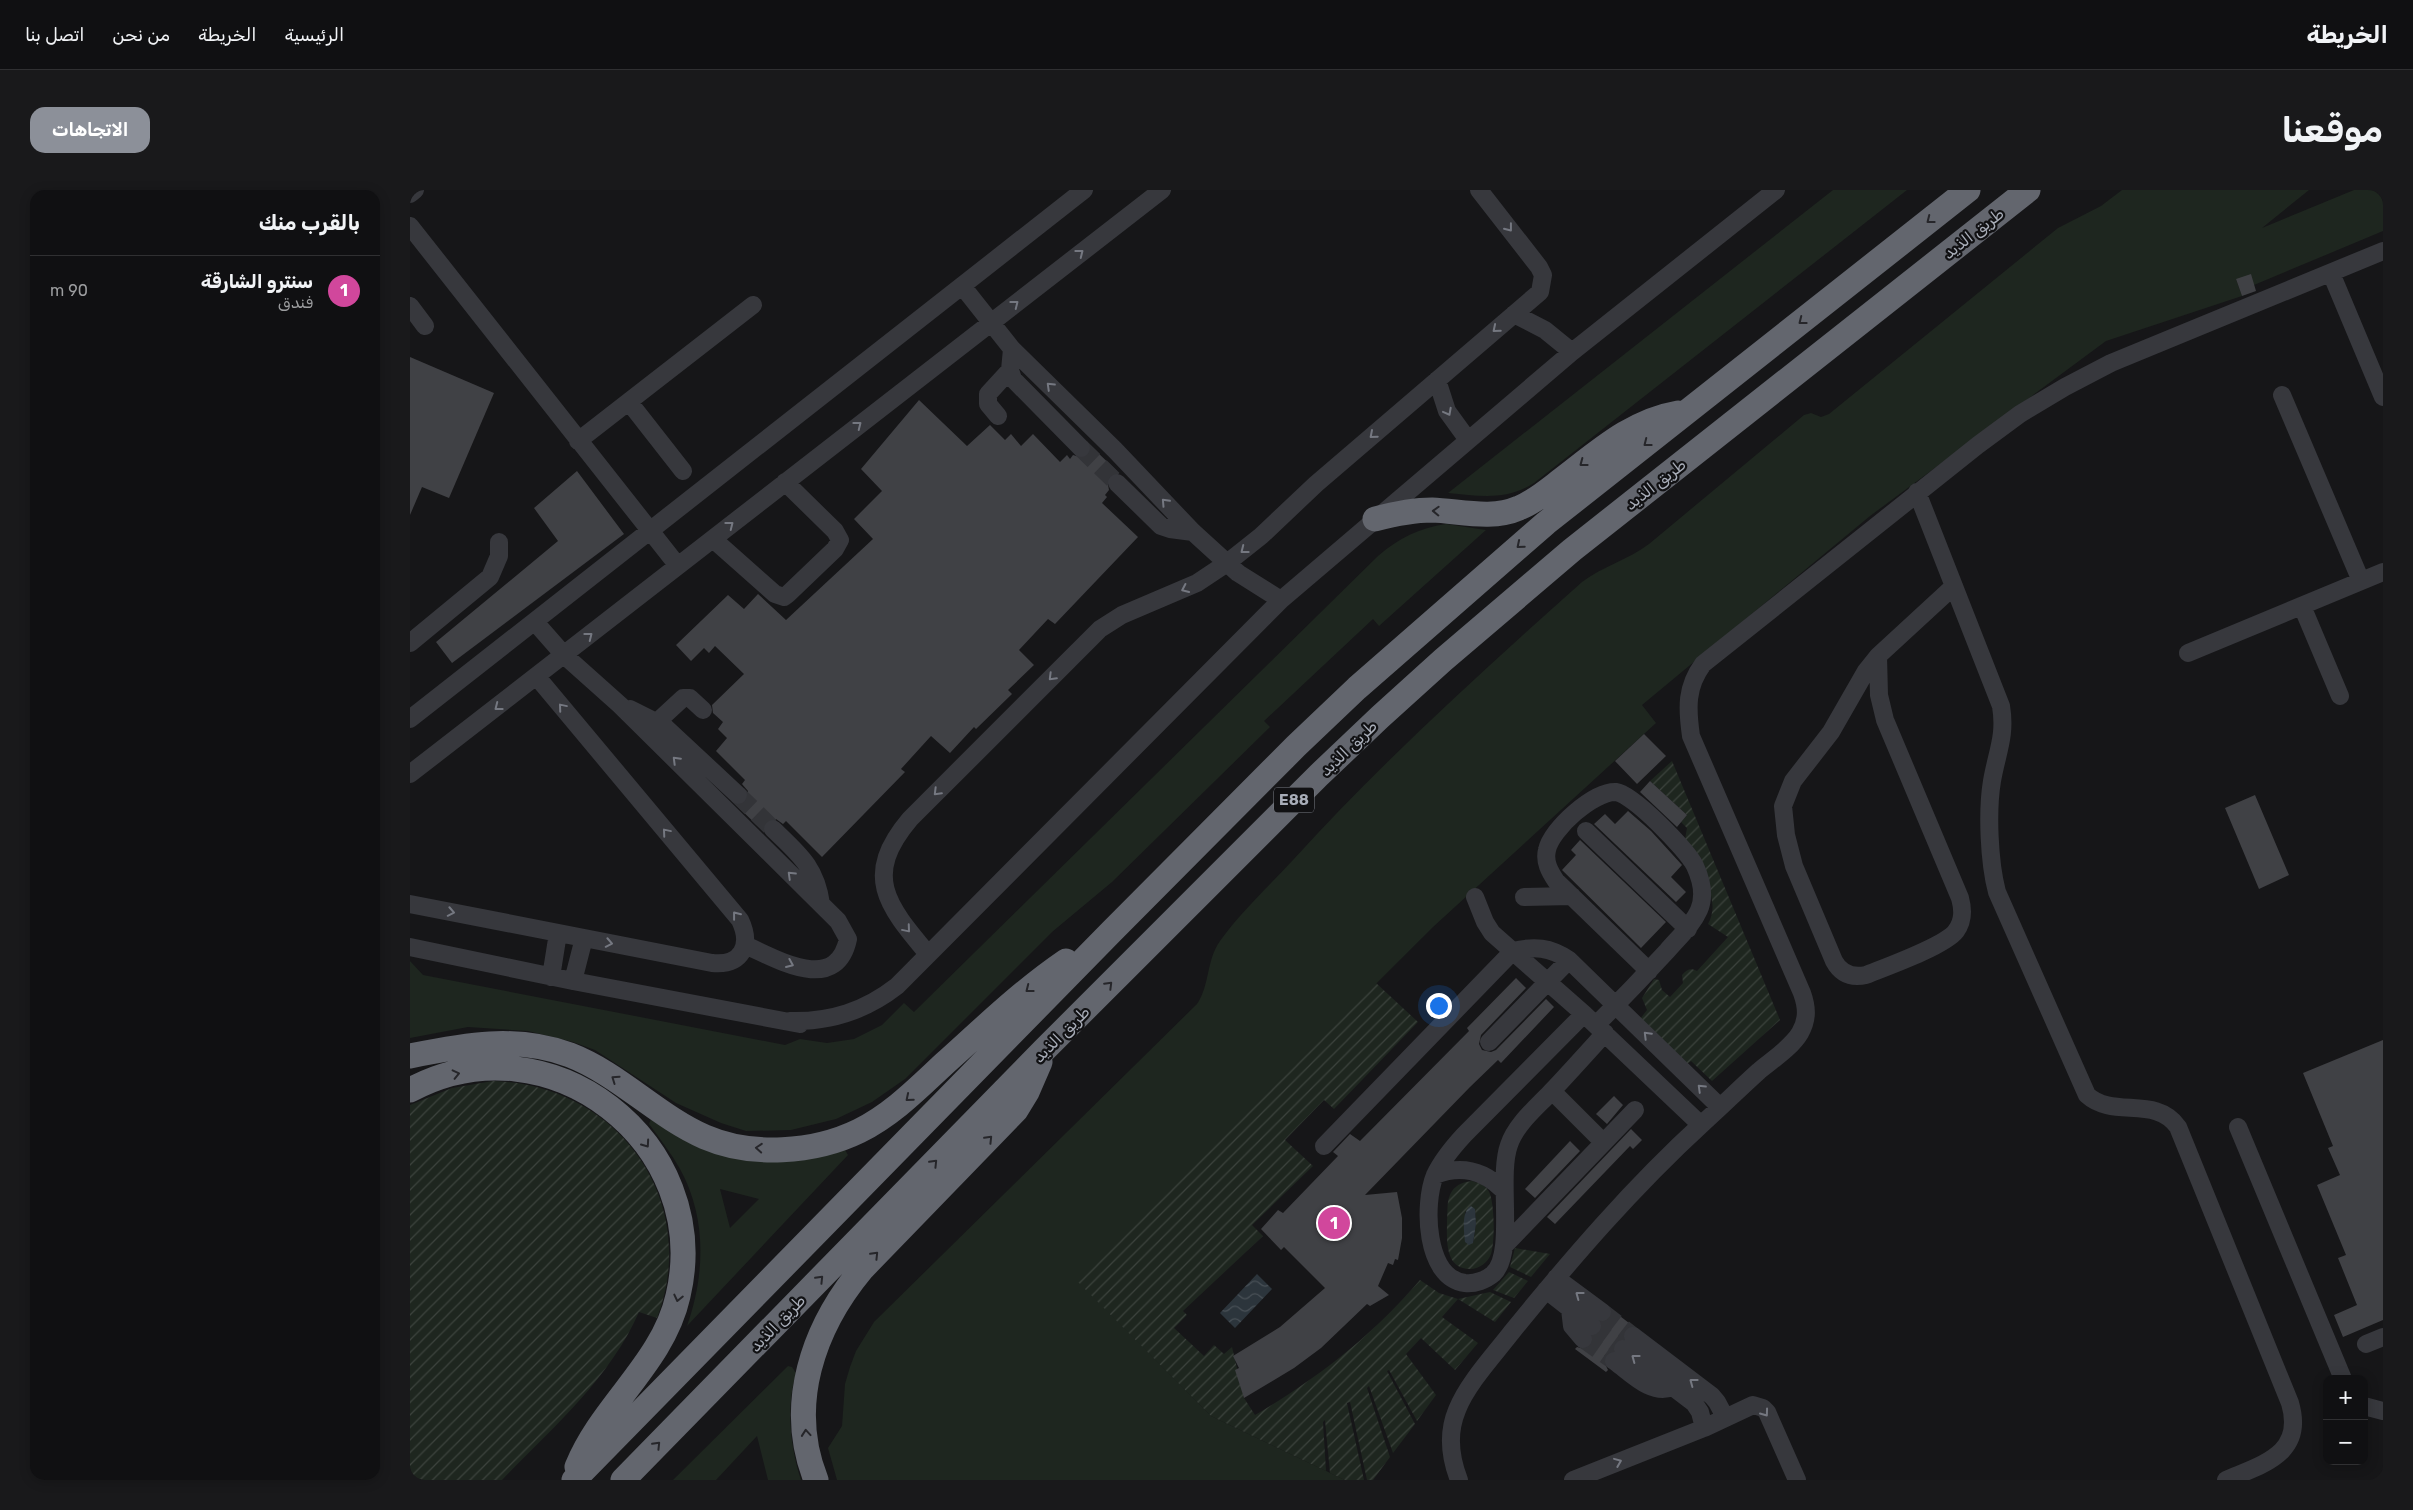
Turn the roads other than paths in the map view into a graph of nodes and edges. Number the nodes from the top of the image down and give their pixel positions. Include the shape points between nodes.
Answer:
1 (415, 190) edge
2 (1084, 190) edge
3 (1162, 190) edge
4 (1479, 190) edge
5 (1776, 190) edge
6 (1968, 190) edge
7 (2028, 190) edge
8 (410, 194) edge
9 (410, 226) edge
10 (2383, 251) edge
11 (2331, 273) junction
12 (962, 287) junction
13 (753, 305) dead end
14 (410, 306) edge
15 (1514, 314) junction
16 (992, 322) junction
17 (425, 326) dead end
18 (1012, 349) junction
19 (1572, 352) junction
20 (1010, 370) junction
21 (1437, 380) junction
22 (2282, 395) dead end
23 (2383, 397) edge
24 (629, 402) junction
25 (1688, 411) junction
26 (998, 416) dead end
27 (1468, 440) junction
28 (578, 441) junction
29 (1081, 448) tunnel mouth
30 (682, 471) dead end
31 (785, 482) junction
32 (1117, 484) tunnel mouth
33 (1917, 492) junction
34 (1375, 519) junction
35 (650, 532) junction
36 (1193, 532) junction
37 (713, 539) junction
38 (499, 542) dead end
39 (1227, 563) junction
40 (678, 566) junction
41 (2383, 572) edge
42 (2361, 581) junction
43 (1954, 586) junction
44 (1282, 600) junction
45 (2302, 606) junction
46 (535, 622) junction
47 (410, 643) edge
48 (2188, 653) dead end
49 (564, 655) junction
50 (1878, 656) junction
51 (536, 677) junction
52 (2340, 696) dead end
53 (620, 705) junction
54 (703, 710) dead end
55 (410, 719) edge
56 (657, 722) junction
57 (410, 774) edge
58 (738, 795) tunnel mouth
59 (773, 829) tunnel mouth
60 (1586, 831) dead end
61 (1572, 896) junction
62 (1475, 897) dead end
63 (1524, 897) dead end
64 (410, 904) edge
65 (821, 904) junction
66 (1688, 928) junction
67 (1112, 931) junction
68 (558, 933) junction
69 (584, 938) junction
70 (746, 944) junction
71 (410, 947) edge
72 (1513, 951) junction
73 (928, 954) junction
74 (1569, 960) junction
75 (1648, 971) junction
76 (551, 977) junction
77 (573, 981) junction
78 (1548, 981) junction
79 (1616, 1004) junction
80 (1595, 1024) junction
81 (1489, 1042) dead end
82 (1044, 1050) junction
83 (410, 1056) edge
84 (410, 1090) edge
85 (1548, 1095) junction
86 (1720, 1107) junction
87 (1636, 1110) dead end
88 (1701, 1125) junction
89 (2238, 1127) dead end
90 (1324, 1146) dead end
91 (1599, 1146) junction
92 (1435, 1175) junction
93 (1502, 1190) junction
94 (1504, 1245) junction
95 (1551, 1284) junction
96 (2383, 1337) edge
97 (2366, 1344) dead end
98 (2342, 1375) edge
99 (2368, 1407) edge
100 (2383, 1410) edge
101 (1725, 1418) junction
102 (1704, 1428) junction
103 (573, 1480) edge
104 (623, 1480) edge
105 (816, 1480) edge
106 (1459, 1480) edge
107 (1573, 1480) edge
108 (1797, 1480) edge
109 (2226, 1480) edge

1 - 8 street
2 - 12 street
16 -> 3 street
4 -> 15 street via 1543,275 1540,292
5 - 19 street
6 -> 25 highway, E88
82 -> 7 highway, طريق الذيد / E88 via 1319,775 1450,654 1572,550
9 - 28 street
10 - 11 street
11 - 23 street
11 - 33 street via 2112,363 2065,387 2020,414
12 - 16 street
12 - 35 street
13 - 24 street
14 - 17 street
15 - 19 street via 1545,330
15 -> 21 street
16 - 18 street
31 -> 16 street
18 - 20 street
36 -> 18 street
19 - 27 street
20 - 26 street via 988,394 988,404
20 - 29 street via 1018,386
21 -> 27 street via 1447,411
21 -> 39 street
22 - 42 street
24 - 28 street
24 - 30 street
25 -> 34 highway via 1653,419 1624,433 1517,510 1494,514 1419,510
25 -> 67 highway, E88 via 1546,523 1419,632 1296,746
27 - 34 street
28 - 35 street
37 -> 31 street
31 - 37 street via 835,530 840,540 834,550 788,594 784,597 775,594
32 - 36 street via 1161,526
33 - 43 street
33 - 86 street via 1713,655 1695,675 1689,688 1688,719 1697,752 1802,993 1807,1014 1805,1024 1793,1042
34 - 44 street
35 - 40 street
35 - 46 street
36 - 39 street
37 - 40 street
38 - 47 street via 497,564 490,576
39 - 44 street
39 -> 73 street via 1197,583 1122,615 1100,630 898,833 886,860 885,890 897,917
49 -> 40 street
41 - 42 street
42 - 45 street
43 - 50 street
43 - 109 street via 1997,692 2004,719 1990,796 1992,864 1997,892 2087,1095 2106,1106 2162,1112 2178,1127 2290,1403 2294,1425 2292,1436 2283,1450 2270,1461
44 - 73 street
45 - 48 street
45 - 52 street
46 - 49 street
46 - 55 street
49 - 51 street
49 - 53 street
50 - 50 street via 1831,732 1793,781 1783,806 1794,866 1834,961 1841,971 1853,976 1866,975 1946,941 1957,930 1963,914 1960,898 1885,720 1879,695
51 -> 57 street
70 -> 51 street via 746,932 740,920
53 - 56 street
65 -> 53 street
54 - 56 street via 690,698 683,698
56 - 58 street
59 - 65 street via 810,867
60 - 66 street
61 - 63 street
61 - 66 street via 1550,872 1546,850 1550,839 1589,801 1603,794 1618,792 1637,802 1694,864 1702,893 1700,908
61 - 75 street
62 - 72 street via 1492,933
64 -> 68 street
70 -> 65 street via 796,967 808,970 829,967 842,955 848,939 838,921
66 - 75 street
67 -> 83 highway via 1022,994 902,1103 859,1131 817,1145 765,1149 727,1144 705,1137 606,1073 549,1049 486,1042
67 - 103 highway, E88
68 - 69 street
68 - 76 street
69 -> 70 street via 723,964 733,961
69 - 77 street
71 - 76 street
72 - 74 street via 1537,947
72 - 78 street
72 - 90 street
73 - 77 street via 884,996 855,1012 823,1020 790,1021
74 - 78 street
74 - 79 street
75 - 79 street
76 - 77 street
78 - 80 street
78 - 81 street
79 - 80 street
86 -> 79 street
80 - 85 street
80 - 88 street
80 - 92 street via 1464,1135
104 -> 82 highway, طريق الذيد / E88
105 -> 82 highway via 807,1444 804,1412 812,1357 826,1320 862,1269 1016,1110 1037,1073
84 -> 103 highway via 436,1079 477,1070 518,1070 559,1079 596,1097 628,1122 653,1154 669,1184 677,1210 683,1252 679,1294 673,1315 654,1352 597,1428
85 - 91 street
85 - 93 street via 1520,1125 1509,1144
86 - 88 street
87 - 91 street
88 - 95 street via 1617,1210
89 - 98 street
91 - 94 street
92 - 93 street via 1459,1169 1472,1170 1494,1181
92 - 94 street via 1429,1207 1430,1224 1434,1252 1442,1270 1457,1281 1481,1281 1500,1266
93 - 94 street
95 -> 95 street via 1570,1309 1593,1326
95 - 106 street via 1465,1394 1457,1409 1450,1444
96 - 97 street
99 - 100 street
101 - 102 street
101 - 102 street via 1712,1396 1623,1349 1698,1407
101 -> 108 street via 1748,1406 1759,1405 1767,1412
107 -> 102 street

